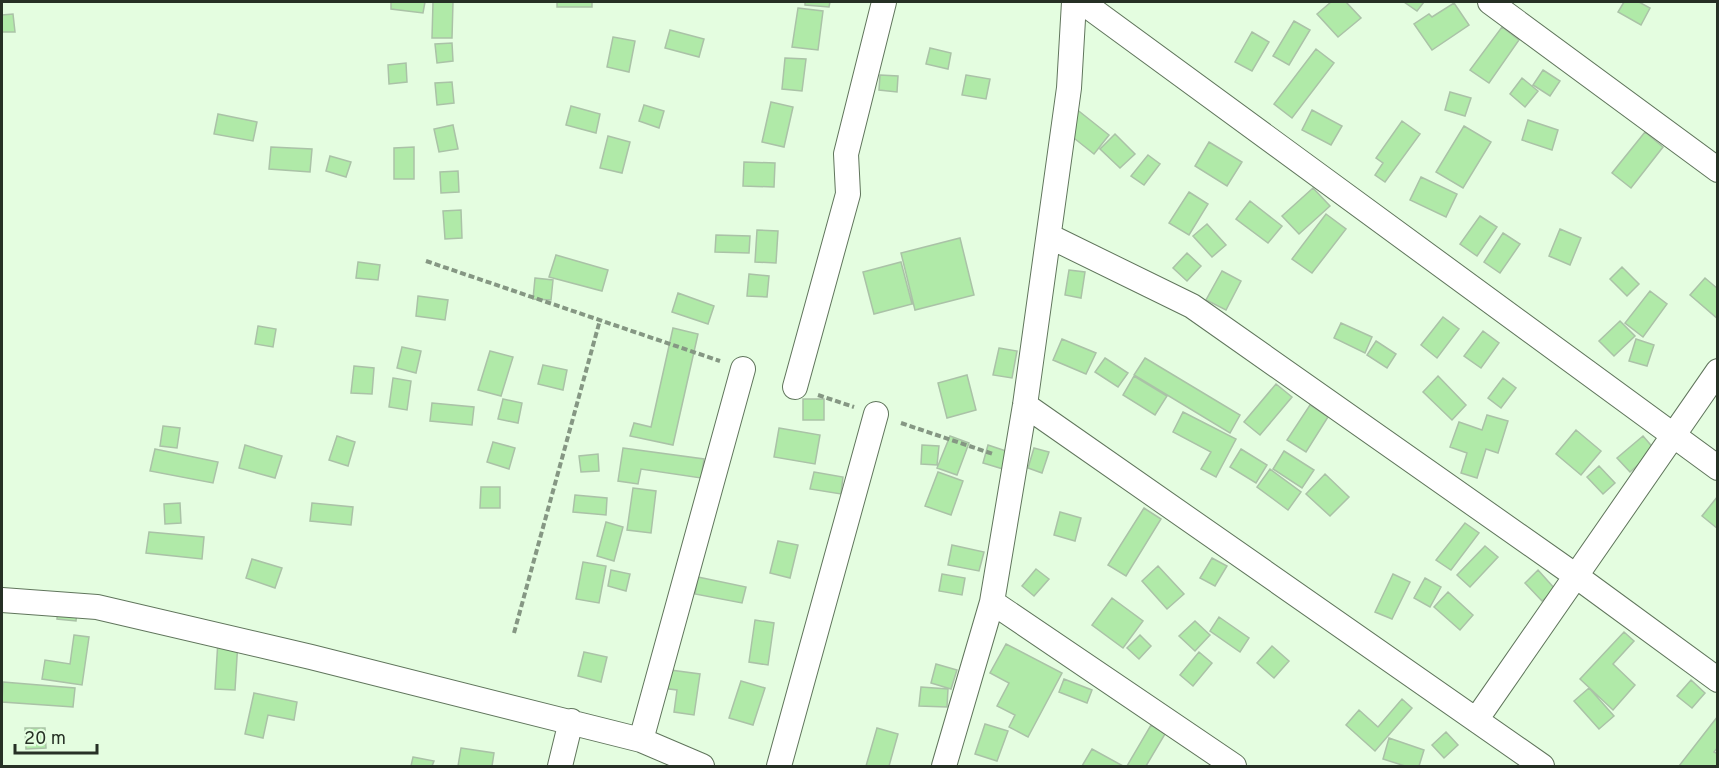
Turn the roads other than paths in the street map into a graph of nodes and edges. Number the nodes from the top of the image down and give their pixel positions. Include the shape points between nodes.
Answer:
1 (884, 2) edge
2 (1074, 2) edge
3 (1082, 2) edge
4 (1490, 2) edge
5 (1718, 170) edge
6 (1049, 236) junction
7 (743, 369) dead end
8 (1718, 371) edge
9 (795, 387) dead end
10 (1025, 405) junction
11 (876, 414) dead end
12 (1673, 435) junction
13 (1718, 468) edge
14 (1576, 576) junction
15 (2, 600) edge
16 (992, 602) junction
17 (1718, 680) edge
18 (1476, 720) junction
19 (571, 721) junction
20 (641, 740) junction
21 (560, 766) edge
22 (702, 766) edge
23 (779, 766) edge
24 (944, 766) edge
25 (1234, 766) edge
26 (1542, 766) edge

1 - 9 street via 846,154 848,194
2 - 6 street via 1069,88
3 - 12 street
4 - 5 street
6 - 10 street
6 - 14 street via 1192,306
7 - 20 street
8 - 12 street
10 - 16 street
10 - 18 street
11 - 23 street
12 - 13 street
12 - 14 street
14 - 17 street
14 - 18 street
15 - 19 street via 97,607
16 - 24 street
16 - 25 street
18 - 26 street
19 - 20 street
19 - 21 street
20 - 22 street

